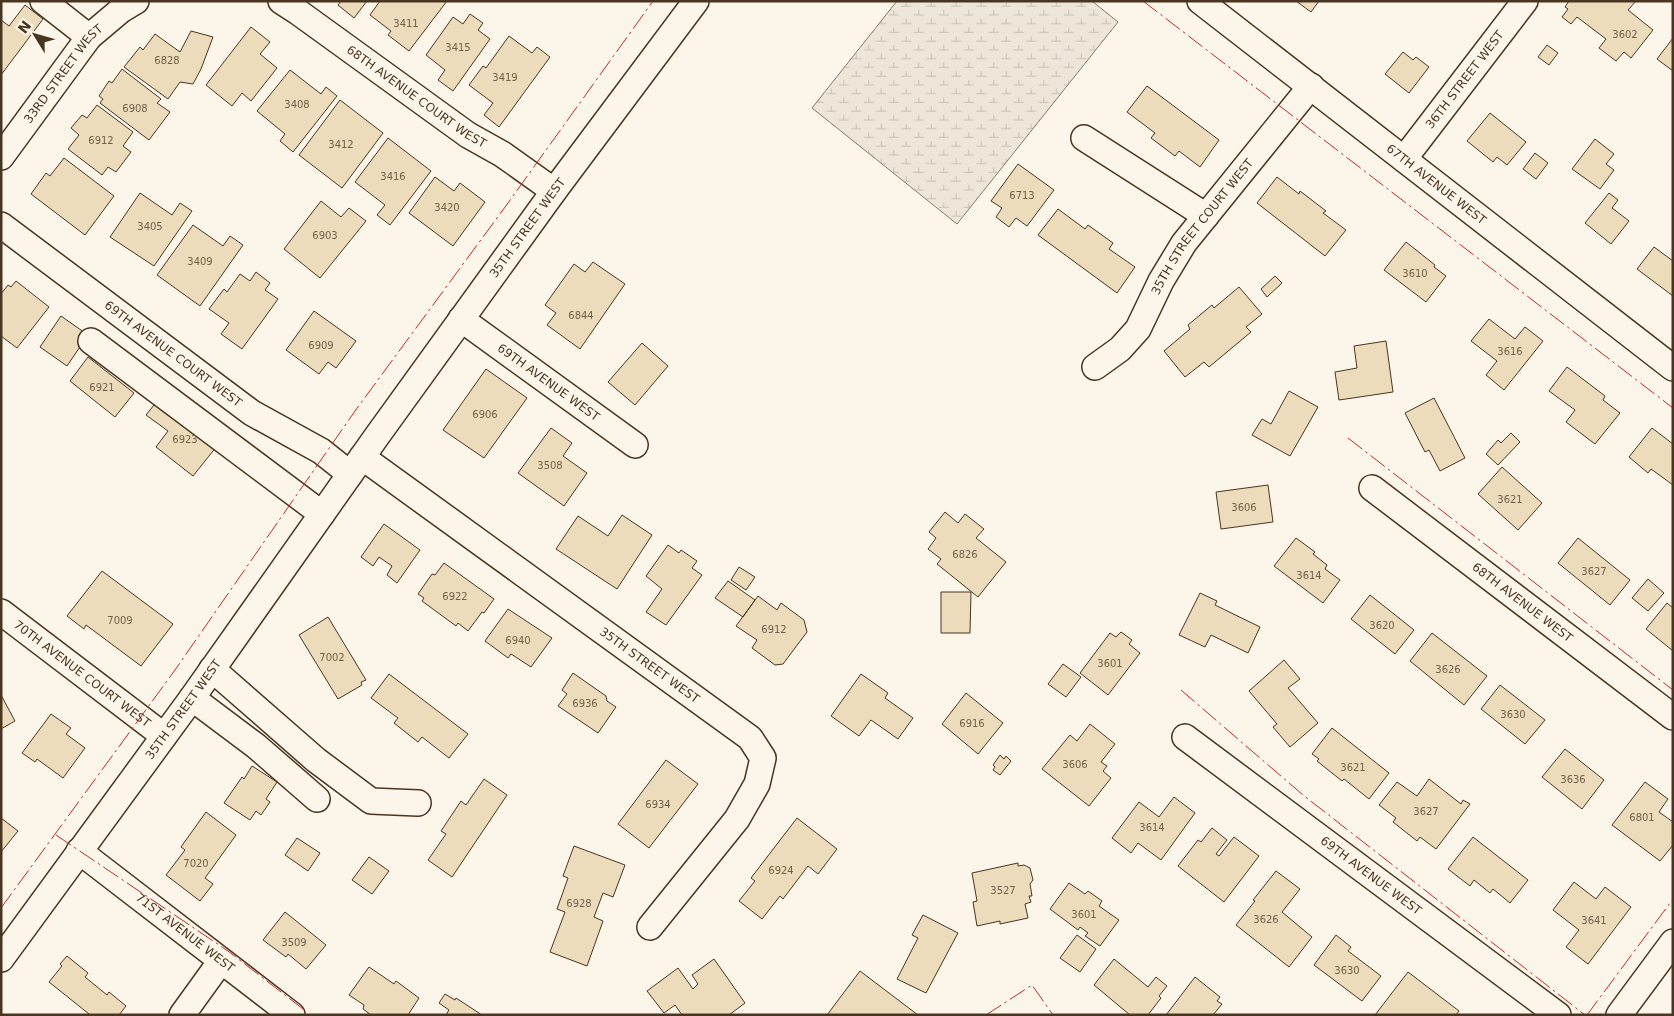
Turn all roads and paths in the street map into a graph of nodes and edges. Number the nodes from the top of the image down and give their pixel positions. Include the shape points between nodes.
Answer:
1 (43, 1) edge
2 (136, 1) edge
3 (281, 1) edge
4 (696, 1) edge
5 (1200, 1) edge
6 (1525, 1) edge
7 (89, 38) junction
8 (1311, 86) junction
9 (1084, 138) dead end
10 (1, 157) edge
11 (1404, 159) junction
12 (554, 191) junction
13 (1206, 216) junction
14 (1, 225) edge
15 (461, 319) junction
16 (91, 341) dead end
17 (1095, 367) dead end
18 (1673, 368) edge
19 (634, 445) dead end
20 (356, 466) junction
21 (1372, 488) dead end
22 (322, 514) junction
23 (1, 612) edge
24 (212, 669) junction
25 (192, 698) junction
26 (1673, 716) edge
27 (164, 736) junction
28 (1185, 737) dead end
29 (317, 799) dead end
30 (418, 803) dead end
31 (79, 852) junction
32 (650, 927) dead end
33 (1673, 942) edge
34 (1, 959) edge
35 (221, 961) junction
36 (182, 1015) edge
37 (292, 1015) edge
38 (1558, 1015) edge
39 (1619, 1015) edge

1 - 7 street
2 - 7 street, 33RD STREET WEST
3 - 12 street, 68TH AVENUE COURT WEST via 468,135 502,154
4 - 12 street, 35TH STREET WEST
5 - 8 street, 67TH AVENUE WEST
6 - 11 street, 36TH STREET WEST
7 - 10 street, 33RD STREET WEST
8 - 11 street, 67TH AVENUE WEST
8 - 13 street, 35TH STREET COURT WEST
9 - 13 street
11 - 18 street, 67TH AVENUE WEST
12 - 15 street, 35TH STREET WEST
13 - 17 street, 35TH STREET COURT WEST via 1184,243 1138,328 1120,349
14 - 20 street, 69TH AVENUE COURT WEST via 252,413 321,451
15 - 19 street, 69TH AVENUE WEST
15 - 20 street, 35TH STREET WEST
16 - 22 street
20 - 22 street, 35TH STREET WEST
20 - 32 street, 35TH STREET WEST via 750,738 763,758 757,784 737,819
21 - 26 street, 68TH AVENUE WEST
22 - 24 street, 35TH STREET WEST
23 - 27 street, 70TH AVENUE COURT WEST
24 - 25 street, 35TH STREET WEST
24 - 30 street via 316,760 371,801
25 - 27 street, 35TH STREET WEST
25 - 29 street via 256,746
27 - 31 street, 35TH STREET WEST
28 - 38 street, 69TH AVENUE WEST
31 - 34 street, 35TH STREET WEST
31 - 35 street, 71ST AVENUE WEST
33 - 39 street
35 - 36 street
35 - 37 street, 71ST AVENUE WEST

